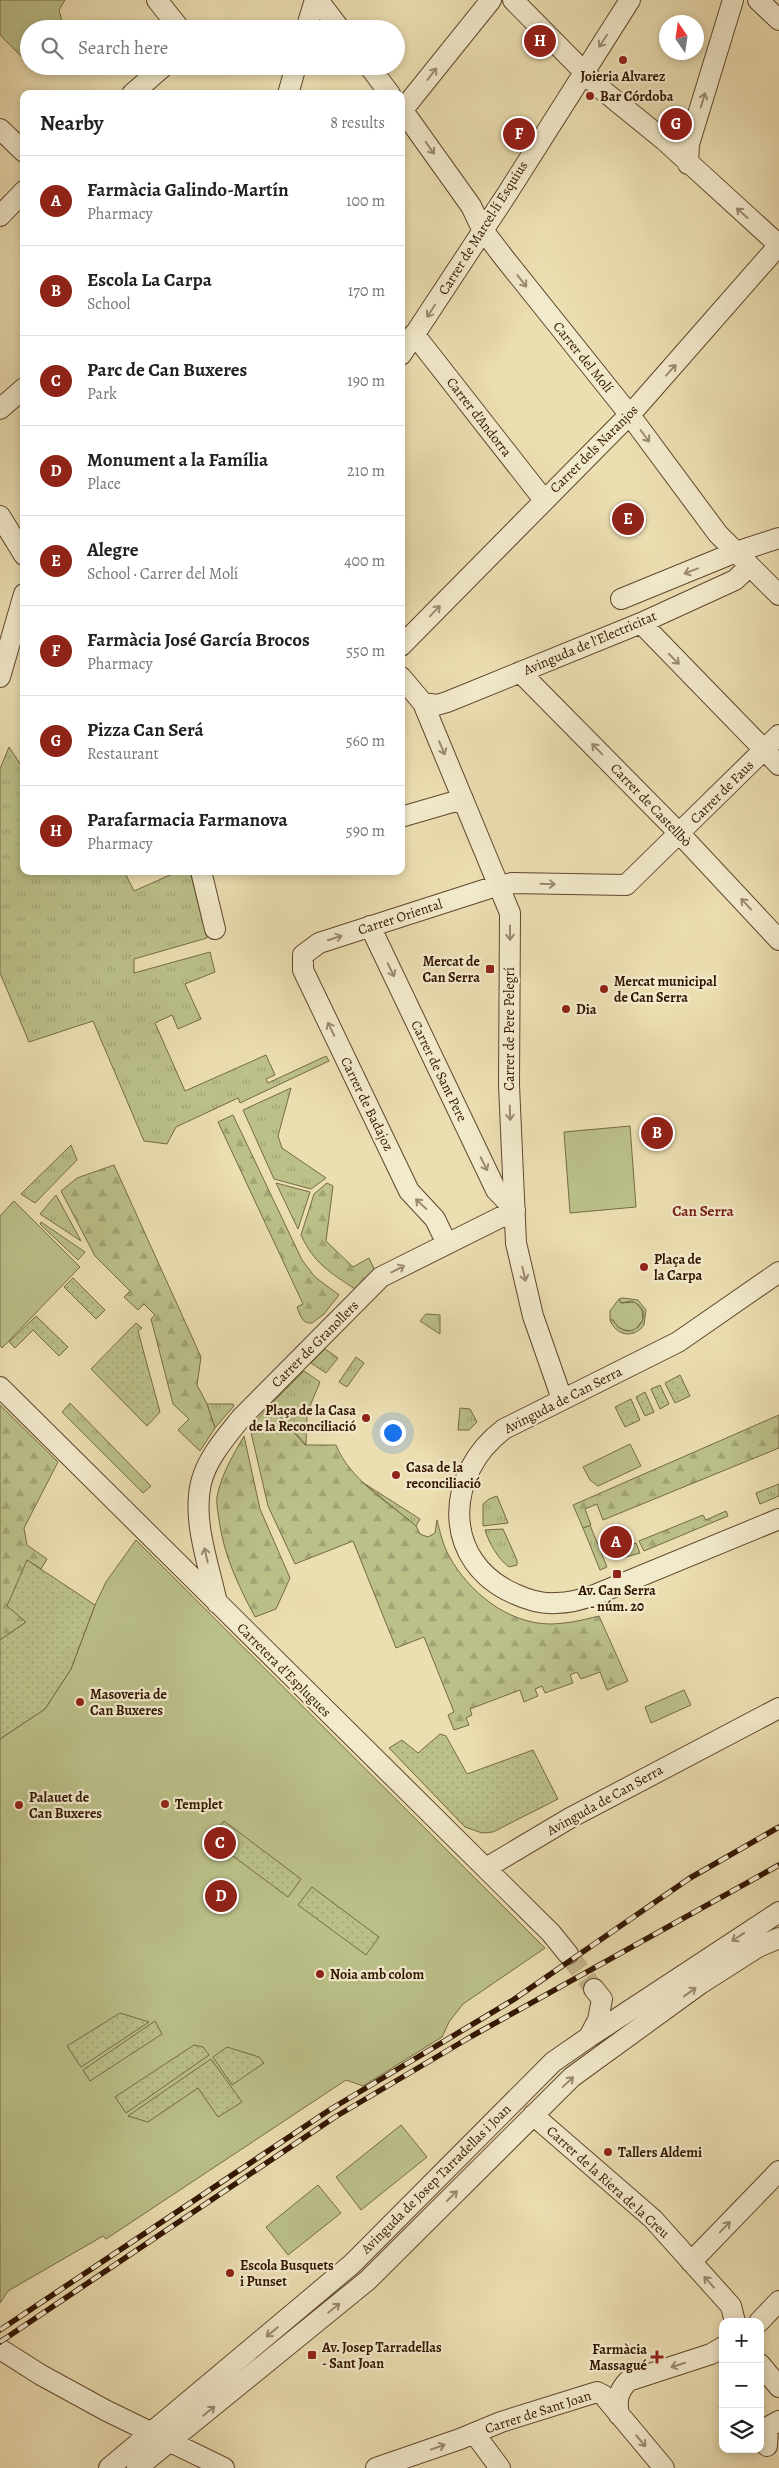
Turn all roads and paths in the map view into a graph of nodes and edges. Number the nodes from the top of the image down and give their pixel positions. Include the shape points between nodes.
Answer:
1 (157, 0) edge
2 (316, 0) edge
3 (491, 0) edge
4 (513, 0) edge
5 (630, 0) edge
6 (733, 0) edge
7 (758, 0) edge
8 (173, 20) edge
9 (309, 20) edge
10 (333, 20) edge
11 (779, 20) edge
12 (584, 71) junction
13 (154, 75) edge
14 (293, 75) edge
15 (376, 75) edge
16 (137, 90) edge
17 (289, 90) edge
18 (387, 90) edge
19 (405, 106) edge
20 (405, 114) edge
21 (0, 130) edge
22 (20, 148) edge
23 (688, 164) junction
24 (20, 195) edge
25 (0, 216) edge
26 (482, 229) junction
27 (779, 245) edge
28 (414, 334) junction
29 (405, 348) edge
30 (20, 392) edge
31 (0, 409) edge
32 (629, 414) junction
33 (544, 500) junction
34 (0, 516) edge
35 (779, 538) edge
36 (20, 548) edge
37 (736, 552) junction
38 (750, 566) junction
39 (779, 595) edge
40 (621, 599) dead end
41 (20, 608) edge
42 (641, 623) junction
43 (405, 642) edge
44 (520, 672) junction
45 (0, 677) edge
46 (405, 683) edge
47 (413, 698) edge
48 (779, 736) edge
49 (764, 750) junction
50 (779, 765) edge
51 (463, 799) junction
52 (405, 816) edge
53 (680, 834) junction
54 (207, 875) edge
55 (500, 886) junction
56 (370, 926) junction
57 (215, 929) dead end
58 (779, 940) edge
59 (303, 955) joint
60 (515, 1210) junction
61 (447, 1244) junction
62 (779, 1272) edge
63 (0, 1387) edge
64 (562, 1399) junction
65 (779, 1519) edge
66 (217, 1603) junction
67 (779, 1708) edge
68 (486, 1868) junction
69 (779, 1912) edge
70 (779, 1938) edge
71 (568, 1954) tunnel mouth
72 (636, 2006) junction
73 (589, 2037) junction
74 (534, 2115) junction
75 (779, 2171) edge
76 (691, 2262) junction
77 (779, 2301) edge
78 (734, 2318) edge
79 (763, 2318) edge
80 (0, 2349) edge
81 (719, 2349) edge
82 (764, 2369) edge
83 (779, 2387) edge
84 (619, 2415) junction
85 (779, 2421) edge
86 (153, 2432) junction
87 (474, 2433) junction
88 (171, 2442) junction
89 (766, 2446) dead end
90 (109, 2468) edge
91 (137, 2468) edge
92 (224, 2468) edge
93 (376, 2468) edge
94 (500, 2468) edge
95 (664, 2468) edge

1 - 8 street
2 - 9 street
2 - 10 street
19 -> 3 street
4 - 12 street
5 -> 12 street, Carrer de Marcel·lí Esquius
23 -> 6 street via 689,144
7 - 11 street
12 - 23 street
12 - 26 street, Carrer de Marcel·lí Esquius
13 - 16 street
14 - 17 street
15 - 18 street
20 -> 26 street, Carrer del Molí via 471,206
21 - 22 street
27 -> 23 street
24 - 25 street
26 -> 28 street, Carrer de Marcel·lí Esquius
26 -> 32 street, Carrer del Molí
32 -> 27 street, Carrer dels Naranjos
28 - 29 street, Carrer de Marcel·lí Esquius
28 - 33 street, Carrer d'Andorra
30 - 31 street
32 - 33 street, Carrer dels Naranjos
32 -> 37 street, Carrer del Molí via 718,534
43 -> 33 street, Carrer dels Naranjos
34 - 36 street
35 - 37 street, Avinguda de l'Electricitat
37 - 38 street, Carrer del Molí
37 -> 40 street, Avinguda de l'Electricitat
38 - 39 street, Carrer del Molí
38 - 42 street, Avinguda de l'Electricitat via 735,580
41 - 45 street
42 - 44 street, Avinguda de l'Electricitat
42 -> 49 street
44 - 47 street, Avinguda de l'Electricitat via 437,705
53 -> 44 street, Carrer de Castellbò
46 - 47 street, Carrer de Pere Pelegrí
47 -> 51 street, Carrer de Pere Pelegrí
48 - 49 street, Carrer de Faus
49 - 50 street
49 - 53 street, Carrer de Faus
51 - 52 street
51 - 55 street, Carrer de Pere Pelegrí
55 -> 53 street, Carrer de Faus via 512,883 622,886 632,881
58 -> 53 street, Carrer de Castellbò
54 - 57 street
55 - 56 street, Carrer Oriental
55 -> 60 street, Carrer de Pere Pelegrí via 510,913 509,1085
59 -> 56 street, Carrer Oriental via 319,943
56 -> 60 street, Carrer de Sant Pere via 496,1190
61 -> 59 street, Carrer de Badajoz via 435,1219 409,1191 303,970
60 - 61 street, Carrer de Granollers
60 -> 64 street, Carrer de Pere Pelegrí via 516,1242 533,1316
66 -> 61 street, Carrer de Granollers via 199,1519 204,1472 224,1439 381,1277
62 - 64 street, Avinguda de Can Serra via 678,1342
63 - 66 street, Carretera d'Esplugues
64 - 65 street, Avinguda de Can Serra via 491,1439 478,1452 466,1475 459,1506 466,1547 482,1571 508,1591 545,1603 580,1600
66 - 68 street, Carretera d'Esplugues
67 - 68 street, Avinguda de Can Serra via 570,1818
68 - 71 street, Carretera d'Esplugues
69 -> 72 street, Avinguda de Josep Tarradellas i Joan
74 -> 70 street, Avinguda de Josep Tarradellas i Joan via 572,2077 650,2020 758,1947
72 - 73 street, Avinguda de Josep Tarradellas i Joan
72 - 73 street via 598,1994 598,2020
73 -> 86 street, Avinguda de Josep Tarradellas i Joan via 553,2062 352,2264
74 - 76 street, Carrer de la Riera de la Creu via 653,2219
88 -> 74 street, Avinguda de Josep Tarradellas i Joan via 368,2280
76 -> 75 street
78 -> 76 street, Carrer de la Riera de la Creu via 731,2306
77 - 79 street
80 - 86 street via 73,2393
81 -> 84 street via 628,2381 616,2400
82 - 83 street
84 - 87 street, Carrer de Sant Joan via 597,2392
84 -> 95 street
85 - 89 street via 768,2427
86 - 88 street
86 - 90 street, Avinguda de Josep Tarradellas i Joan
93 -> 87 street, Carrer de Sant Joan
87 - 94 street
88 - 91 street, Avinguda de Josep Tarradellas i Joan
88 - 92 street

